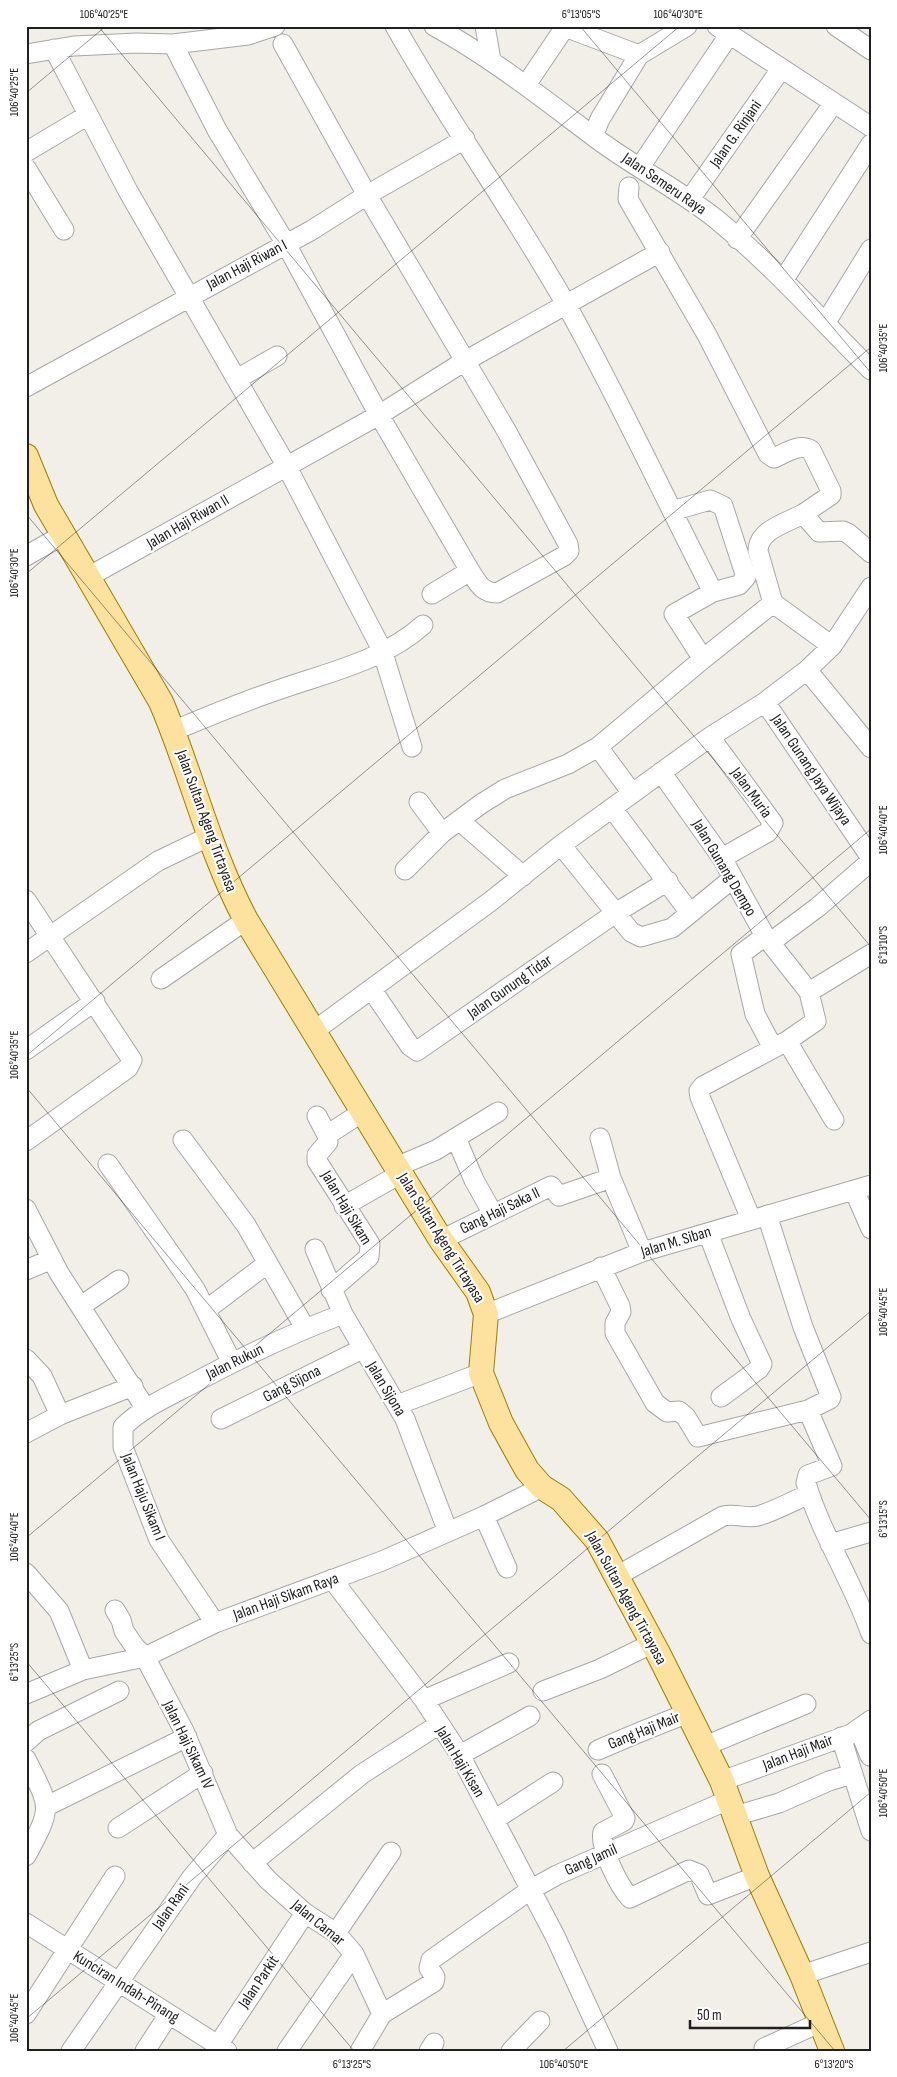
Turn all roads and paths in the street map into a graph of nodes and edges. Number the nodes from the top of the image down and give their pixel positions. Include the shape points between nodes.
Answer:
1 (276, 26) edge
2 (395, 26) edge
3 (434, 26) edge
4 (485, 26) edge
5 (565, 26) edge
6 (687, 26) edge
7 (836, 26) edge
8 (254, 30) edge
9 (592, 30) edge
10 (723, 30) edge
11 (196, 33) edge
12 (462, 34) edge
13 (135, 35) edge
14 (173, 44) junction
15 (283, 44) dead end
16 (54, 49) junction
17 (871, 50) edge
18 (26, 54) edge
19 (639, 55) junction
20 (492, 60) junction
21 (781, 69) junction
22 (526, 84) junction
23 (833, 104) junction
24 (88, 115) junction
25 (871, 127) edge
26 (593, 136) junction
27 (465, 139) junction
28 (871, 144) edge
29 (26, 152) edge
30 (26, 168) edge
31 (640, 168) junction
32 (629, 187) dead end
33 (367, 195) junction
34 (690, 199) junction
35 (64, 230) dead end
36 (737, 239) junction
37 (286, 244) junction
38 (871, 249) edge
39 (660, 252) junction
40 (784, 279) junction
41 (190, 296) junction
42 (566, 306) junction
43 (826, 322) junction
44 (277, 356) dead end
45 (465, 361) junction
46 (870, 367) edge
47 (238, 379) junction
48 (26, 387) edge
49 (379, 415) junction
50 (26, 456) edge
51 (286, 466) junction
52 (672, 511) junction
53 (803, 514) junction
54 (63, 535) junction
55 (871, 554) edge
56 (26, 556) edge
57 (470, 571) junction
58 (88, 577) junction
59 (871, 588) edge
60 (713, 592) junction
61 (432, 594) dead end
62 (773, 603) junction
63 (864, 615) edge
64 (423, 625) dead end
65 (832, 646) junction
66 (382, 650) junction
67 (702, 659) junction
68 (807, 670) junction
69 (766, 704) junction
70 (173, 730) junction
71 (710, 737) junction
72 (869, 744) edge
73 (412, 747) dead end
74 (598, 747) junction
75 (661, 772) junction
76 (632, 793) junction
77 (419, 802) dead end
78 (612, 808) junction
79 (460, 821) junction
80 (442, 833) junction
81 (208, 837) junction
82 (561, 845) junction
83 (722, 858) junction
84 (871, 859) edge
85 (405, 870) dead end
86 (523, 876) junction
87 (732, 879) junction
88 (668, 881) junction
89 (26, 900) edge
90 (617, 912) junction
91 (690, 913) junction
92 (246, 920) junction
93 (50, 936) junction
94 (767, 938) junction
95 (26, 953) edge
96 (871, 954) edge
97 (160, 979) dead end
98 (372, 990) junction
99 (809, 992) junction
100 (94, 1001) junction
101 (314, 1031) junction
102 (780, 1044) junction
103 (26, 1050) edge
104 (364, 1112) junction
105 (498, 1112) dead end
106 (317, 1116) dead end
107 (834, 1120) dead end
108 (327, 1135) junction
109 (456, 1138) junction
110 (600, 1138) dead end
111 (183, 1140) dead end
112 (26, 1141) edge
113 (108, 1164) dead end
114 (398, 1170) junction
115 (611, 1178) junction
116 (862, 1188) edge
117 (344, 1206) junction
118 (26, 1209) edge
119 (493, 1214) junction
120 (759, 1217) junction
121 (871, 1230) edge
122 (708, 1233) junction
123 (441, 1240) junction
124 (315, 1250) dead end
125 (642, 1252) junction
126 (52, 1259) junction
127 (268, 1263) junction
128 (602, 1267) junction
129 (26, 1270) edge
130 (119, 1280) dead end
131 (331, 1290) junction
132 (81, 1306) junction
133 (206, 1310) junction
134 (343, 1314) junction
135 (486, 1314) junction
136 (305, 1328) junction
137 (362, 1349) junction
138 (26, 1360) edge
139 (232, 1363) junction
140 (481, 1373) junction
141 (133, 1386) junction
142 (721, 1397) dead end
143 (397, 1405) junction
144 (808, 1410) junction
145 (139, 1413) junction
146 (60, 1415) junction
147 (221, 1420) dead end
148 (26, 1433) edge
149 (542, 1487) junction
150 (809, 1494) junction
151 (484, 1516) junction
152 (448, 1532) junction
153 (871, 1532) edge
154 (830, 1544) junction
155 (507, 1568) dead end
156 (26, 1573) edge
157 (617, 1576) junction
158 (332, 1579) junction
159 (115, 1610) dead end
160 (216, 1623) junction
161 (871, 1634) edge
162 (653, 1643) junction
163 (145, 1657) junction
164 (509, 1663) dead end
165 (83, 1670) junction
166 (119, 1691) dead end
167 (543, 1691) dead end
168 (26, 1694) edge
169 (424, 1700) junction
170 (806, 1704) dead end
171 (689, 1713) junction
172 (530, 1716) dead end
173 (865, 1724) edge
174 (438, 1725) junction
175 (187, 1737) junction
176 (841, 1737) junction
177 (26, 1742) edge
178 (705, 1746) junction
179 (598, 1750) dead end
180 (460, 1755) junction
181 (870, 1756) edge
182 (26, 1759) edge
183 (203, 1773) junction
184 (602, 1774) dead end
185 (852, 1774) junction
186 (553, 1782) dead end
187 (728, 1799) junction
188 (47, 1806) junction
189 (494, 1820) junction
190 (869, 1825) edge
191 (118, 1828) dead end
192 (228, 1835) junction
193 (390, 1852) dead end
194 (605, 1853) junction
195 (26, 1856) edge
196 (252, 1863) junction
197 (115, 1876) dead end
198 (756, 1876) junction
199 (530, 1890) junction
200 (305, 1914) junction
201 (26, 1923) edge
202 (336, 1933) junction
203 (68, 1950) junction
204 (871, 1952) edge
205 (354, 1954) junction
206 (802, 1975) junction
207 (118, 1983) junction
208 (26, 2014) edge
209 (169, 2014) junction
210 (382, 2014) junction
211 (540, 2021) dead end
212 (821, 2022) junction
213 (764, 2048) dead end
214 (219, 2049) edge
215 (71, 2051) edge
216 (145, 2051) edge
217 (287, 2051) edge
218 (360, 2051) edge
219 (512, 2051) edge
220 (608, 2051) edge
221 (832, 2051) edge

1 - 8 street
2 - 27 street via 418,68
3 - 12 street, Jalan Semeru Raya
4 - 20 street
5 - 9 street
5 - 22 street
6 - 19 street
7 - 17 street
8 - 11 street
9 - 19 street
10 - 21 street
10 - 31 street
11 - 14 street
12 - 20 street, Jalan Semeru Raya
13 - 14 street
13 - 16 street
14 - 37 street via 217,130
15 - 33 street
16 - 18 street
16 - 24 street
19 - 26 street
20 - 22 street, Jalan Semeru Raya
21 - 23 street
21 - 34 street, Jalan G. Rinjani
22 - 26 street, Jalan Semeru Raya
23 - 25 street
23 - 36 street
24 - 29 street
24 - 41 street
26 - 31 street, Jalan Semeru Raya
27 - 33 street, Jalan Haji Riwan I
27 - 42 street
28 - 40 street
30 - 35 street
31 - 34 street, Jalan Semeru Raya
32 - 39 street via 628,199
33 - 37 street, Jalan Haji Riwan I
33 - 45 street
34 - 36 street, Jalan Semeru Raya
36 - 40 street, Jalan Semeru Raya
37 - 41 street, Jalan Haji Riwan I
37 - 49 street
38 - 43 street
39 - 42 street, Jalan Haji Riwan II
39 - 53 street via 707,334 768,454 774,458 798,447 805,446 811,450 831,495
40 - 43 street, Jalan Semeru Raya
41 - 47 street
41 - 48 street, Jalan Haji Riwan I
42 - 45 street, Jalan Haji Riwan II
42 - 52 street
43 - 46 street, Jalan Semeru Raya
44 - 47 street
45 - 49 street, Jalan Haji Riwan II
45 - 57 street via 555,516 569,551 497,593 488,593 481,588
47 - 51 street
49 - 51 street, Jalan Haji Riwan II
49 - 57 street
50 - 54 main road, Jalan Sultan Ageng Tirtayasa via 46,505
51 - 58 street, Jalan Haji Riwan II
51 - 66 street
52 - 60 street
52 - 60 street via 710,500 723,506 746,577 739,585
53 - 55 street via 819,532 843,531
53 - 62 street via 762,536 758,543
54 - 56 street
54 - 58 main road, Jalan Sultan Ageng Tirtayasa
57 - 61 street
58 - 70 main road, Jalan Sultan Ageng Tirtayasa via 154,687
59 - 63 street
60 - 67 street via 674,614
62 - 65 street
62 - 67 street
63 - 65 street
64 - 66 street via 404,642
65 - 68 street
66 - 70 street via 361,662
66 - 73 street
67 - 74 street
68 - 69 street
68 - 72 street
69 - 71 street
69 - 84 street, Jalan Gunang Jaya Wijaya
70 - 81 main road, Jalan Sultan Ageng Tirtayasa
71 - 75 street
71 - 83 street, Jalan Muria via 773,823 768,832
74 - 76 street
74 - 79 street via 568,764 505,790
75 - 76 street
75 - 83 street, Jalan Gunang Dempo
76 - 78 street
77 - 80 street
78 - 82 street
78 - 88 street
79 - 80 street
79 - 86 street
80 - 85 street
81 - 92 main road, Jalan Sultan Ageng Tirtayasa
81 - 93 street via 158,861
82 - 86 street
82 - 90 street
83 - 87 street, Jalan Gunang Dempo
84 - 94 street via 818,907 775,940
86 - 98 street
87 - 91 street
87 - 94 street, Jalan Gunang Dempo
88 - 90 street, Jalan Gunung Tidar
88 - 91 street
89 - 93 street
90 - 91 street via 632,932 641,937 672,928
90 - 98 street, Jalan Gunung Tidar via 417,1051 410,1046
92 - 97 street
92 - 101 main road, Jalan Sultan Ageng Tirtayasa
93 - 95 street
93 - 100 street
94 - 99 street, Jalan Gunang Dempo
94 - 102 street via 742,954 755,1014
96 - 99 street
98 - 101 street
99 - 102 street via 816,1021
100 - 103 street
100 - 112 street via 132,1060 128,1068
101 - 104 main road, Jalan Sultan Ageng Tirtayasa
102 - 107 street
102 - 120 street via 699,1091
104 - 108 street
104 - 114 main road, Jalan Sultan Ageng Tirtayasa
105 - 109 street
106 - 108 street
108 - 117 street, Jalan Haji Sikam via 328,1142 319,1150 317,1161
109 - 114 street
109 - 119 street
110 - 115 street
111 - 127 street via 246,1225
113 - 133 street via 190,1281
114 - 117 street
114 - 123 main road, Jalan Sultan Ageng Tirtayasa
115 - 119 street, Gang Haji Saka II via 558,1196 552,1186
115 - 125 street
116 - 120 street, Jalan M. Siban
116 - 121 street
117 - 131 street, Jalan Haji Sikam via 372,1251 370,1257
118 - 126 street
119 - 123 street, Gang Haji Saka II
120 - 122 street, Jalan M. Siban
120 - 144 street via 831,1397
122 - 125 street, Jalan M. Siban
122 - 142 street via 762,1364 760,1369
123 - 135 main road, Jalan Sultan Ageng Tirtayasa via 478,1292
124 - 131 street, Jalan Sijona
125 - 128 street, Jalan M. Siban
126 - 129 street
126 - 132 street
127 - 133 street
127 - 136 street
128 - 135 street, Jalan M. Siban
128 - 144 street via 620,1306 615,1332 654,1403 667,1412 679,1410 698,1437
130 - 132 street
131 - 134 street, Jalan Sijona
132 - 141 street
133 - 139 street
134 - 136 street, Jalan Rukun
134 - 137 street, Jalan Sijona
135 - 140 main road, Jalan Sultan Ageng Tirtayasa
136 - 139 street, Jalan Rukun
137 - 143 street, Jalan Sijona
137 - 147 street, Gang Sijona
138 - 146 street via 42,1376
139 - 145 street, Jalan Rukun
140 - 143 street
140 - 149 main road, Jalan Sultan Ageng Tirtayasa via 501,1423 527,1470
141 - 145 street
141 - 146 street
143 - 152 street, Jalan Sijona
144 - 150 street via 832,1466 806,1478
145 - 160 street, Jalan Haju Sikam I via 123,1427 123,1447 159,1540
146 - 148 street
149 - 151 street, Jalan Haji Sikam Raya
149 - 157 main road, Jalan Sultan Ageng Tirtayasa via 561,1499 598,1540
150 - 154 street
150 - 157 street via 758,1516 734,1513 723,1516
151 - 152 street, Jalan Haji Sikam Raya
151 - 155 street
152 - 158 street, Jalan Haji Sikam Raya
153 - 154 street
154 - 161 street via 861,1605
156 - 165 street via 59,1611
157 - 162 main road, Jalan Sultan Ageng Tirtayasa
158 - 160 street, Jalan Haji Sikam Raya
158 - 169 street, Jalan Haji Kisan
159 - 163 street, Jalan Haji Sikam IV via 124,1631
160 - 163 street, Jalan Haji Sikam Raya
162 - 167 street via 600,1669
162 - 171 main road, Jalan Sultan Ageng Tirtayasa
163 - 165 street, Jalan Haji Sikam Raya
163 - 175 street, Jalan Haji Sikam IV
164 - 169 street
165 - 168 street, Jalan Haji Sikam Raya
166 - 177 street via 38,1731
169 - 174 street, Jalan Haji Kisan
170 - 178 street
171 - 178 main road, Jalan Sultan Ageng Tirtayasa
171 - 179 street, Gang Haji Mair
172 - 180 street
173 - 176 street, Jalan Haji Mair
173 - 181 street
174 - 180 street, Jalan Haji Kisan
174 - 196 street via 362,1774
175 - 183 street, Jalan Haji Sikam IV
175 - 188 street
176 - 185 street
176 - 187 street, Jalan Haji Mair
178 - 187 main road, Jalan Sultan Ageng Tirtayasa
180 - 189 street, Jalan Haji Kisan
182 - 188 street
183 - 191 street
183 - 192 street, Jalan Haji Sikam IV
184 - 194 street via 625,1818 603,1832 601,1840
185 - 187 street via 779,1803
185 - 190 street
186 - 189 street
187 - 194 street, Gang Jamil
187 - 198 main road, Jalan Sultan Ageng Tirtayasa
188 - 195 street via 41,1828
189 - 199 street, Jalan Haji Kisan
192 - 196 street, Jalan Camar
192 - 207 street, Jalan Rani via 192,1877
193 - 202 street
194 - 198 street via 630,1898 689,1870 699,1874 707,1895
194 - 199 street, Gang Jamil
196 - 200 street, Jalan Camar
197 - 203 street
198 - 206 main road, Jalan Sultan Ageng Tirtayasa
199 - 210 street, Gang Jamil via 428,1963 434,1982
199 - 220 street, Jalan Haji Kisan
200 - 202 street, Jalan Camar
200 - 214 street, Jalan Parkit
201 - 203 street, Kunciran Indah-Pinang
202 - 205 street, Jalan Camar
203 - 207 street, Kunciran Indah-Pinang
203 - 208 street
204 - 206 street
205 - 210 street, Jalan Camar
205 - 217 street
206 - 212 main road, Jalan Sultan Ageng Tirtayasa
207 - 209 street, Kunciran Indah-Pinang
207 - 215 street, Jalan Rani
209 - 214 street, Kunciran Indah-Pinang
209 - 216 street
210 - 218 street
211 - 219 street
212 - 213 street
212 - 221 main road, Jalan Sultan Ageng Tirtayasa

